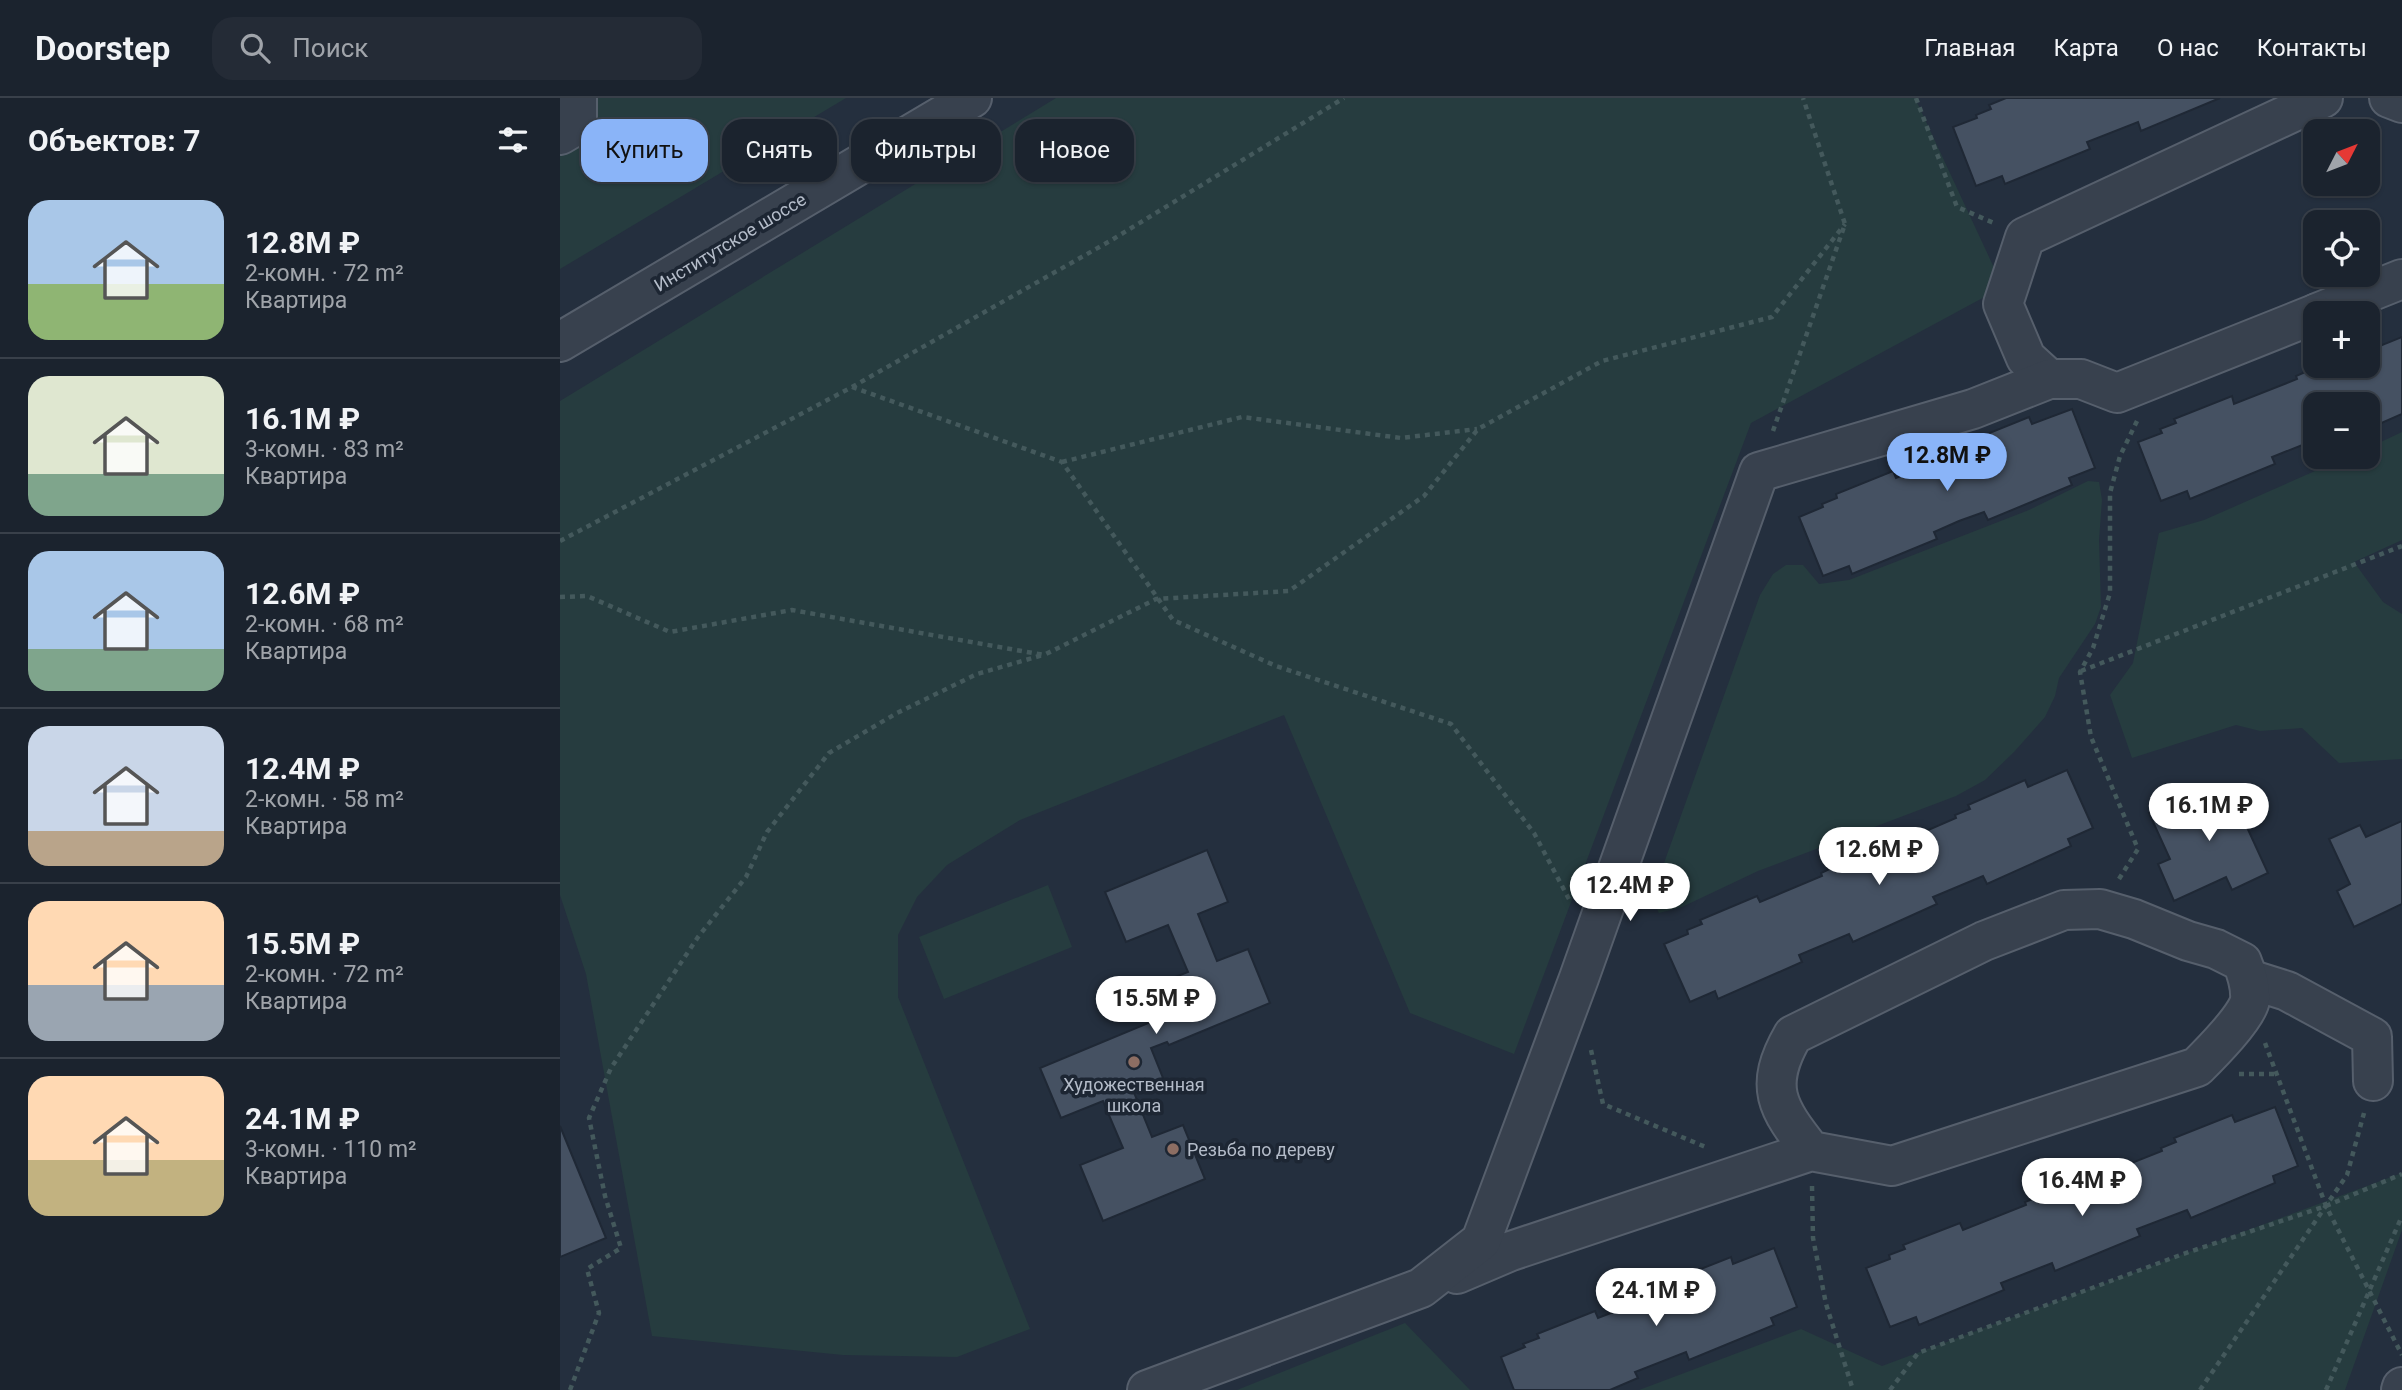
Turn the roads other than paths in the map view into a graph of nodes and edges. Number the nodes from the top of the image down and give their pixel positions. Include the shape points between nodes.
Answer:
1 (577, 98) edge
2 (972, 98) edge
3 (2323, 98) edge
4 (2389, 98) edge
5 (2402, 103) edge
6 (560, 135) edge
7 (2402, 279) edge
8 (2348, 301) edge
9 (2303, 319) edge
10 (560, 342) edge
11 (2049, 379) junction
12 (2249, 991) junction
13 (2373, 1081) road end
14 (1811, 1151) junction
15 (1422, 1288) junction
16 (1147, 1390) edge

1 - 6 street via 577,125
2 - 10 street, Институтское шоссе
3 - 11 street via 2025,237 2003,304 2026,358
4 - 5 street
7 - 8 street
9 - 11 street via 2117,393 2081,379
11 - 15 street via 1973,409 1759,472 1481,1241
12 - 13 street via 2287,991 2372,1037
12 - 14 street via 2220,1044 2197,1067 1892,1166
12 - 14 street via 2242,962 2216,948 2100,909 2064,910 1984,941 1793,1035 1780,1058 1776,1087 1784,1117
14 - 15 street via 1511,1251
15 - 16 street

